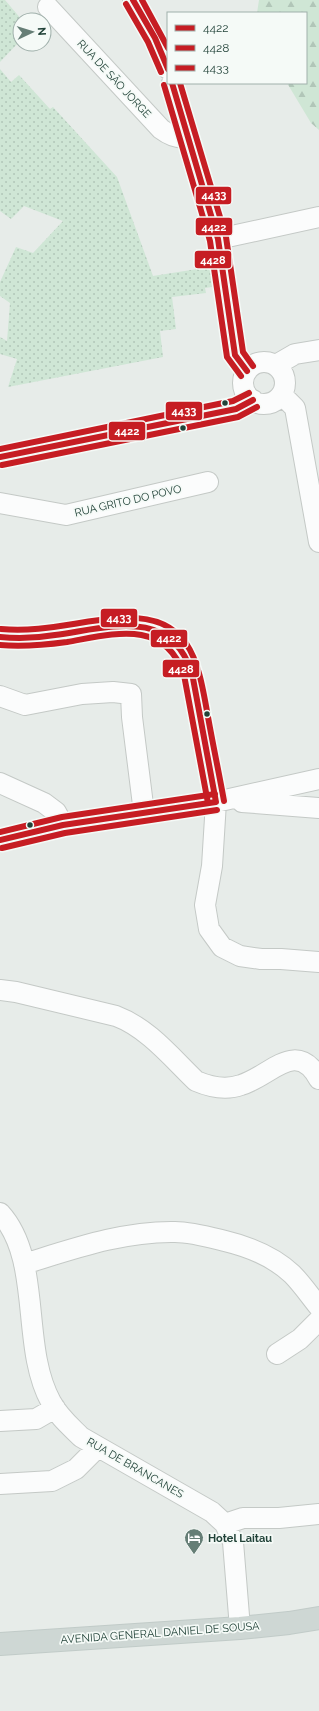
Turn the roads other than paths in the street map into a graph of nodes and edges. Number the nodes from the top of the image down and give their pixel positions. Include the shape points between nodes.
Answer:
1 (133, 0) edge
2 (48, 7) dead end
3 (167, 66) edge
4 (172, 84) edge
5 (187, 137) junction
6 (319, 217) edge
7 (218, 239) junction
8 (319, 350) edge
9 (276, 365) junction
10 (247, 371) junction
11 (282, 395) junction
12 (253, 400) junction
13 (0, 457) edge
14 (313, 478) edge
15 (208, 482) dead end
16 (0, 502) edge
17 (319, 542) edge
18 (0, 636) edge
19 (0, 696) edge
20 (316, 780) edge
21 (0, 783) edge
22 (216, 802) junction
23 (316, 808) edge
24 (144, 813) junction
25 (63, 824) junction
26 (0, 840) edge
27 (319, 962) edge
28 (0, 990) edge
29 (319, 1079) edge
30 (0, 1212) edge
31 (24, 1264) junction
32 (319, 1307) edge
33 (319, 1320) edge
34 (277, 1354) dead end
35 (55, 1408) junction
36 (0, 1421) edge
37 (98, 1448) junction
38 (0, 1484) edge
39 (319, 1514) edge
40 (225, 1524) junction
41 (319, 1618) edge
42 (319, 1623) edge
43 (289, 1624) junction
44 (240, 1628) junction
45 (0, 1644) edge

1 - 3 street via 156,38
2 - 5 street, RUA DE SÃO JORGE via 161,129 170,135
4 - 5 street
5 - 7 street via 204,184
6 - 7 street
7 - 10 street via 235,354
8 - 9 street via 295,354
9 - 10 street via 260,362
9 - 11 street via 285,379
10 - 12 street via 245,391
11 - 12 street via 268,403
11 - 14 street via 294,408
12 - 13 street via 236,409
14 - 17 street
15 - 16 street, RUA GRITO DO POVO via 66,515
18 - 22 street via 37,637 124,625 154,628 165,635 178,646 190,667
19 - 24 street via 24,705 82,694 131,694
20 - 22 street
20 - 23 street via 309,787
21 - 25 street via 44,803 56,812
22 - 23 street via 236,801
22 - 24 street
22 - 27 street via 212,866 205,905 209,929 222,947 240,956
24 - 25 street
25 - 26 street
28 - 29 street via 85,1008 129,1021 140,1028 196,1081 204,1085 242,1085 296,1059 312,1067
30 - 31 street, RUA DE BRANCANES via 17,1239
31 - 32 street via 109,1239 138,1234 175,1232 209,1236 243,1245 267,1256 292,1274
31 - 35 street, RUA DE BRANCANES via 37,1363 43,1384
33 - 34 street via 300,1339
35 - 36 street via 36,1419
35 - 37 street, RUA DE BRANCANES via 81,1437
37 - 38 street via 76,1469 52,1481
37 - 40 street, RUA DE BRANCANES via 212,1512
39 - 40 street via 243,1518
40 - 44 street, RUA DE BRANCANES via 233,1542
41 - 43 main road, AVENIDA GENERAL DANIEL DE SOUSA
42 - 43 street
43 - 44 main road, AVENIDA GENERAL DANIEL DE SOUSA
44 - 45 main road, AVENIDA GENERAL DANIEL DE SOUSA

